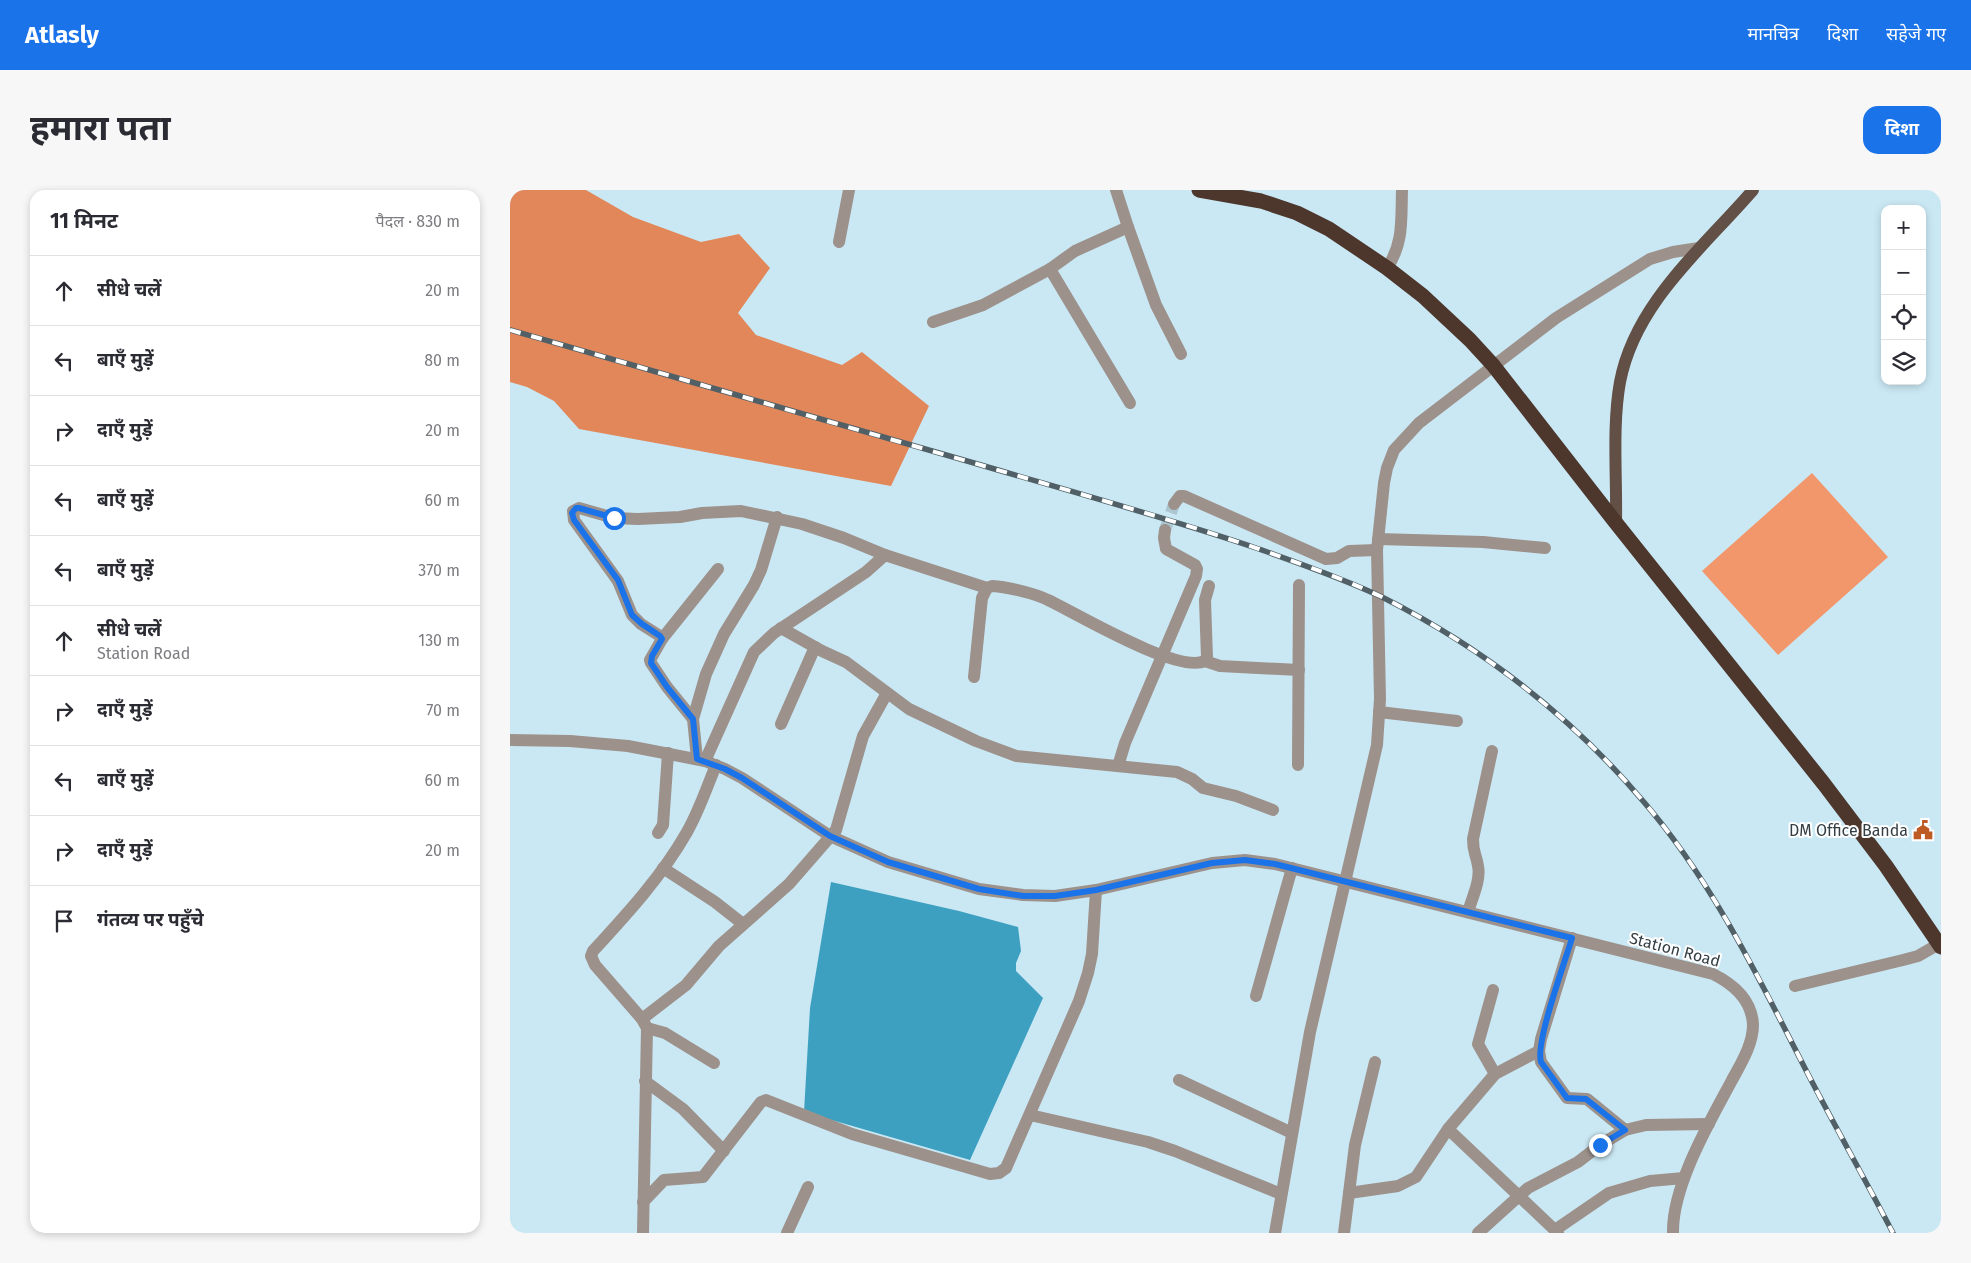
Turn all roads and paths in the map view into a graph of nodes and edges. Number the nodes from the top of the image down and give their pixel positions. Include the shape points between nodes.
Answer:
1 (849, 190) edge
2 (1116, 190) edge
3 (1198, 190) edge
4 (1402, 190) edge
5 (1753, 190) edge
6 (1128, 227) junction
7 (839, 242) dead end
8 (1699, 248) junction
9 (1387, 268) junction
10 (1050, 269) junction
11 (933, 322) dead end
12 (1181, 354) dead end
13 (1494, 365) junction
14 (1130, 403) dead end
15 (1174, 504) dead end
16 (777, 518) junction
17 (1616, 523) junction
18 (1165, 530) tunnel mouth
19 (1378, 545) junction
20 (1545, 548) dead end
21 (885, 554) junction
22 (718, 569) dead end
23 (1299, 585) dead end
24 (1209, 586) dead end
25 (987, 588) junction
26 (781, 628) junction
27 (662, 639) junction
28 (815, 647) junction
29 (1163, 656) junction
30 (1205, 661) junction
31 (1299, 670) junction
32 (974, 677) dead end
33 (887, 693) junction
34 (1379, 712) junction
35 (693, 719) junction
36 (1457, 721) dead end
37 (781, 724) dead end
38 (510, 740) edge
39 (1492, 752) dead end
40 (668, 753) junction
41 (706, 762) junction
42 (1298, 765) dead end
43 (1118, 766) junction
44 (1272, 810) dead end
45 (658, 833) dead end
46 (830, 836) junction
47 (662, 868) junction
48 (1292, 868) junction
49 (1345, 881) junction
50 (1096, 890) junction
51 (1468, 912) junction
52 (743, 924) junction
53 (1572, 938) junction
54 (1940, 945) edge
55 (1795, 986) dead end
56 (1493, 990) dead end
57 (1256, 996) dead end
58 (644, 1024) junction
59 (1539, 1051) junction
60 (1375, 1062) dead end
61 (714, 1063) dead end
62 (1495, 1074) junction
63 (1179, 1080) dead end
64 (646, 1081) junction
65 (1030, 1115) junction
66 (1709, 1124) junction
67 (1448, 1129) junction
68 (1625, 1130) junction
69 (1292, 1133) junction
70 (724, 1151) junction
71 (1684, 1178) junction
72 (808, 1188) dead end
73 (1349, 1193) junction
74 (1281, 1194) junction
75 (1518, 1197) junction
76 (643, 1202) junction
77 (1556, 1232) edge
78 (643, 1233) edge
79 (787, 1233) edge
80 (1275, 1233) edge
81 (1344, 1233) edge
82 (1478, 1233) edge
83 (1673, 1233) edge

1 - 7 street
2 - 6 street
3 - 9 highway via 1262,201 1297,213 1330,229
4 - 9 street via 1400,242
5 - 8 main road
6 - 10 street via 1075,250
6 - 12 street via 1156,305
8 - 13 street via 1650,259 1556,318
8 - 17 main road via 1656,302 1626,357 1616,422
9 - 13 highway via 1441,312
10 - 11 street via 984,305
10 - 14 street
13 - 17 highway
13 - 19 street via 1419,423 1394,450 1384,483
15 - 19 street via 1184,496 1326,559
16 - 21 street
16 - 27 street via 732,511 638,519 614,518 579,508 573,511 574,520 618,580 632,615
16 - 35 street via 761,570 713,654
17 - 54 highway via 1824,784
18 - 29 street via 1166,549 1192,562 1197,569
19 - 20 street via 1483,542
19 - 34 street
21 - 25 street
21 - 26 street via 866,572
22 - 27 street
23 - 31 street
24 - 30 street via 1205,600
25 - 29 street via 998,586 1042,598
25 - 32 street via 982,598
26 - 28 street
26 - 41 street via 754,652
27 - 35 street via 651,663
28 - 33 street via 851,665
28 - 37 street
29 - 30 street via 1197,663
29 - 43 street
30 - 31 street via 1220,666
31 - 42 street
33 - 43 street via 934,722 1016,756
33 - 46 street via 863,736 836,830
34 - 36 street
34 - 49 street via 1377,745
35 - 41 street
38 - 40 street, Station Road via 628,746
39 - 51 street via 1474,839 1478,881
40 - 41 street, Station Road
40 - 45 street via 663,825
41 - 46 street, Station Road via 742,778
41 - 47 street via 688,831
43 - 44 street via 1186,775 1203,788
46 - 50 street, Station Road via 888,862 979,889 1023,896 1055,896
46 - 52 street via 780,893
47 - 52 street via 716,902
47 - 58 street via 646,892 591,956
48 - 49 street, Station Road
48 - 50 street, Station Road via 1245,860 1212,863
48 - 57 street
49 - 51 street, Station Road
49 - 69 street via 1310,1032
50 - 65 street via 1088,973
51 - 53 street, Station Road
52 - 58 street
53 - 59 street
53 - 66 street, Station Road via 1713,974 1727,981 1741,995 1750,1010 1751,1038 1746,1054
54 - 55 street via 1918,956
56 - 62 street via 1478,1044
58 - 61 street via 665,1032
58 - 64 street
59 - 62 street
59 - 68 street via 1541,1062 1567,1098 1586,1099
60 - 73 street via 1355,1145
62 - 67 street
63 - 69 street
64 - 70 street via 683,1110
64 - 76 street
65 - 70 street via 1006,1168 999,1173 990,1174 852,1134 766,1100
65 - 74 street via 1148,1142
66 - 68 street via 1646,1125
66 - 71 street, Station Road
67 - 73 street via 1416,1177 1407,1183
67 - 75 street
68 - 75 street
69 - 74 street
70 - 76 street via 703,1177 664,1180
71 - 77 street via 1650,1181 1609,1193
71 - 83 street, Station Road via 1675,1208
72 - 79 street
73 - 81 street
74 - 80 street
75 - 77 street
75 - 82 street
76 - 78 street

